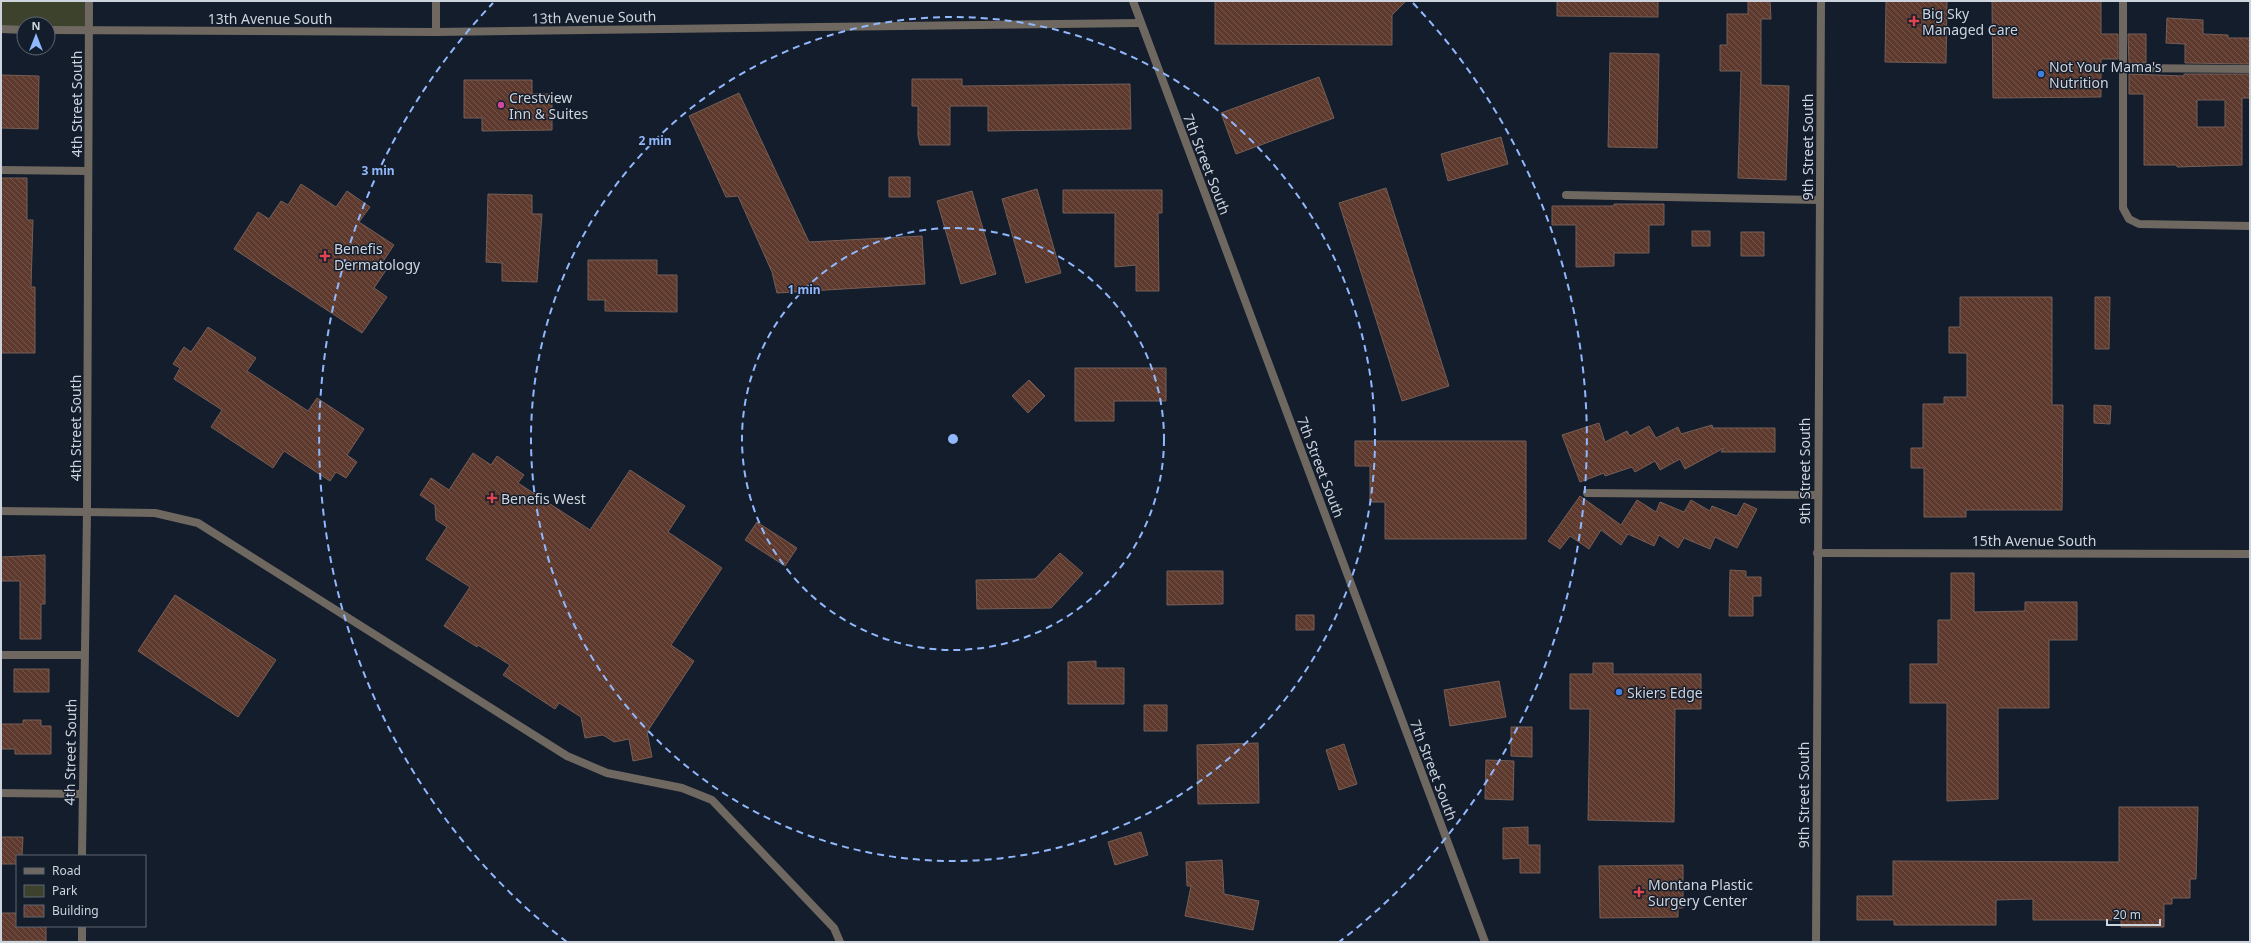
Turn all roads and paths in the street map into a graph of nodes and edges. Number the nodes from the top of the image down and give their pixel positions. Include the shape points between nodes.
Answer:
1 (89, 1) edge
2 (436, 1) edge
3 (1133, 1) edge
4 (1821, 1) edge
5 (2123, 1) edge
6 (1140, 23) junction
7 (1, 29) edge
8 (16, 30) edge
9 (56, 30) edge
10 (89, 31) junction
11 (436, 32) junction
12 (2123, 68) junction
13 (2250, 69) edge
14 (1, 170) edge
15 (88, 171) junction
16 (1566, 195) dead end
17 (1819, 200) junction
18 (2250, 226) edge
19 (1587, 493) dead end
20 (1817, 495) junction
21 (1, 511) edge
22 (87, 512) junction
23 (1817, 553) junction
24 (2250, 554) edge
25 (1, 655) edge
26 (84, 655) junction
27 (1, 793) edge
28 (82, 794) junction
29 (82, 855) edge
30 (82, 927) edge
31 (82, 942) edge
32 (840, 942) edge
33 (1485, 942) edge
34 (1816, 942) edge

1 - 10 street, 4th Street South
2 - 11 street
3 - 6 street, 7th Street South
4 - 17 street, 9th Street South
5 - 12 street
6 - 11 street, 13th Avenue South
6 - 33 street, 7th Street South
7 - 8 street
9 - 10 street, 13th Avenue South
10 - 11 street, 13th Avenue South
10 - 15 street, 4th Street South
12 - 13 street
12 - 18 street via 2123,208 2129,219 2140,224
14 - 15 street
15 - 22 street, 4th Street South
16 - 17 street
17 - 20 street, 9th Street South
19 - 20 street
20 - 23 street, 9th Street South
21 - 22 street
22 - 26 street, 4th Street South
22 - 32 street via 155,513 198,523 567,756 607,773 682,788 712,800 834,928
23 - 24 street, 15th Avenue South
23 - 34 street, 9th Street South
25 - 26 street
26 - 28 street, 4th Street South
27 - 28 street
28 - 29 street, 4th Street South
30 - 31 street

